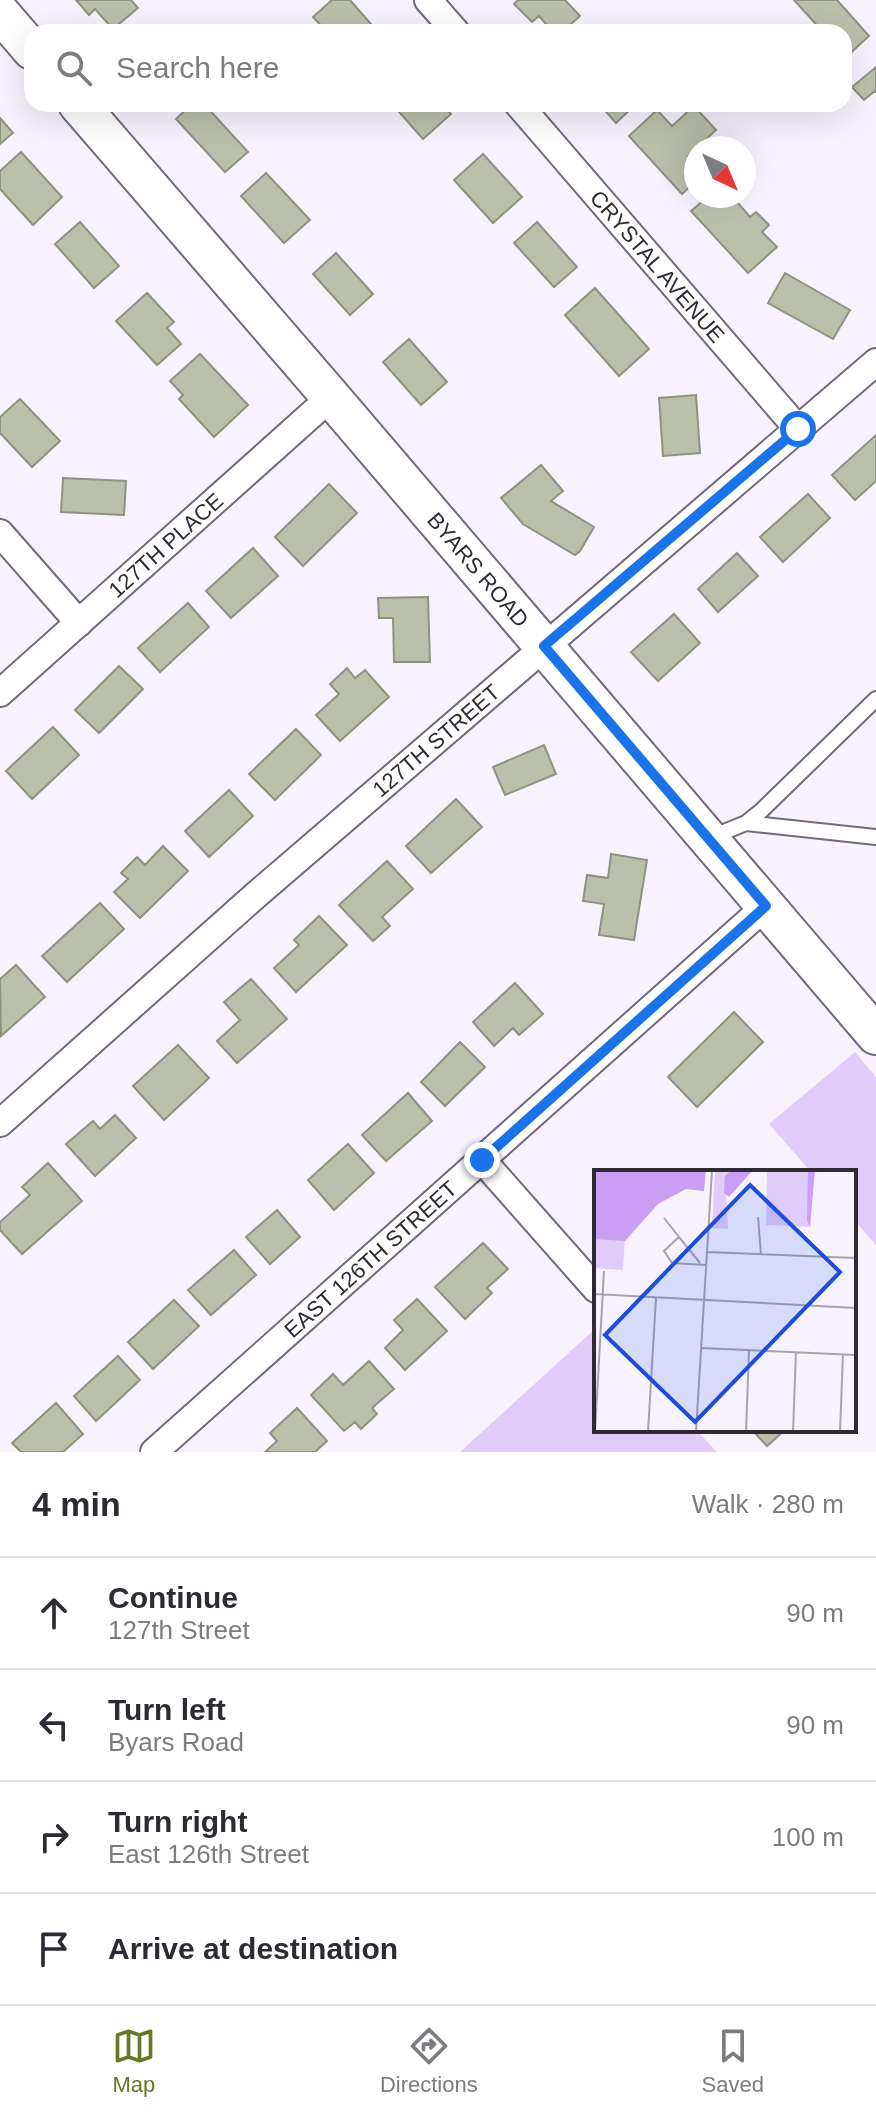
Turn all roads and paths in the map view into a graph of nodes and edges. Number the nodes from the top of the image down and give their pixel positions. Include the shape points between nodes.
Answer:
1 (428, 0) edge
2 (0, 13) edge
3 (449, 24) edge
4 (24, 41) edge
5 (85, 112) edge
6 (525, 112) edge
7 (876, 362) edge
8 (331, 397) junction
9 (798, 429) junction
10 (0, 533) edge
11 (79, 623) junction
12 (544, 646) junction
13 (0, 693) edge
14 (876, 699) edge
15 (746, 823) junction
16 (876, 837) edge
17 (708, 838) junction
18 (766, 906) junction
19 (876, 1035) edge
20 (0, 1123) edge
21 (482, 1160) junction
22 (594, 1287) edge
23 (154, 1452) edge

1 - 3 street
2 - 4 street
5 - 8 street, BYARS ROAD
6 - 9 street, CRYSTAL AVENUE
7 - 9 street, 127TH STREET
8 - 11 street, 127TH PLACE
8 - 12 street, BYARS ROAD
9 - 12 street, 127TH STREET
10 - 11 street
11 - 13 street, 127TH PLACE
12 - 17 street, BYARS ROAD
12 - 20 street, 127TH STREET
14 - 15 lane
15 - 16 lane
15 - 17 lane
17 - 18 street, BYARS ROAD
18 - 19 street, BYARS ROAD
18 - 21 street, EAST 126TH STREET
21 - 22 street
21 - 23 street, EAST 126TH STREET

